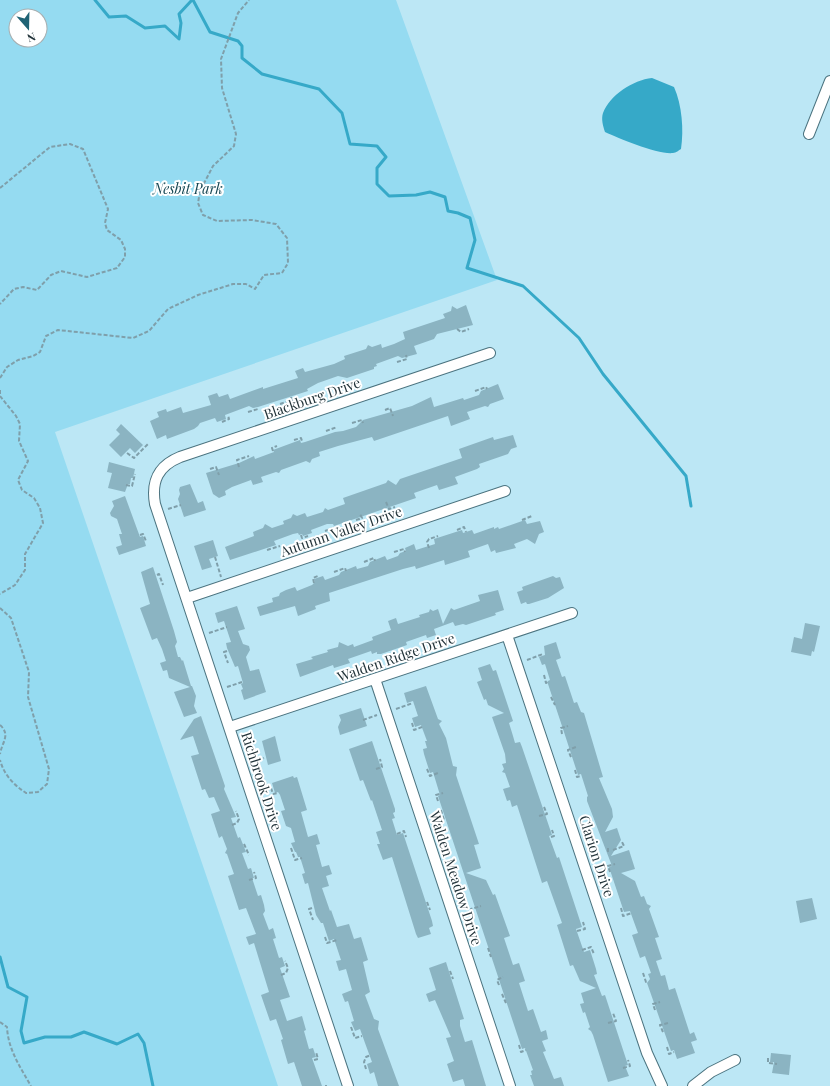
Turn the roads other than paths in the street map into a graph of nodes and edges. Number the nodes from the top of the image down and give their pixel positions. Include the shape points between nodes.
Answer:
1 (830, 81) edge
2 (809, 134) dead end
3 (490, 353) dead end
4 (155, 484) joint
5 (505, 491) dead end
6 (187, 598) junction
7 (572, 613) dead end
8 (507, 635) junction
9 (375, 679) junction
10 (230, 727) junction
11 (735, 1060) dead end
12 (348, 1086) edge
13 (510, 1086) edge
14 (662, 1086) edge
15 (693, 1086) edge

1 - 2 street
3 - 4 street, Blackburg Drive via 180,457 165,465
4 - 6 street, Richbrook Drive via 155,504
5 - 6 street, Autumn Valley Drive
6 - 10 street, Richbrook Drive
7 - 8 street, Walden Ridge Drive
8 - 9 street, Walden Ridge Drive
8 - 14 street, Clarion Drive via 647,1053
9 - 10 street, Walden Ridge Drive
9 - 13 street, Walden Meadow Drive
10 - 12 street, Richbrook Drive
11 - 15 street via 711,1072

